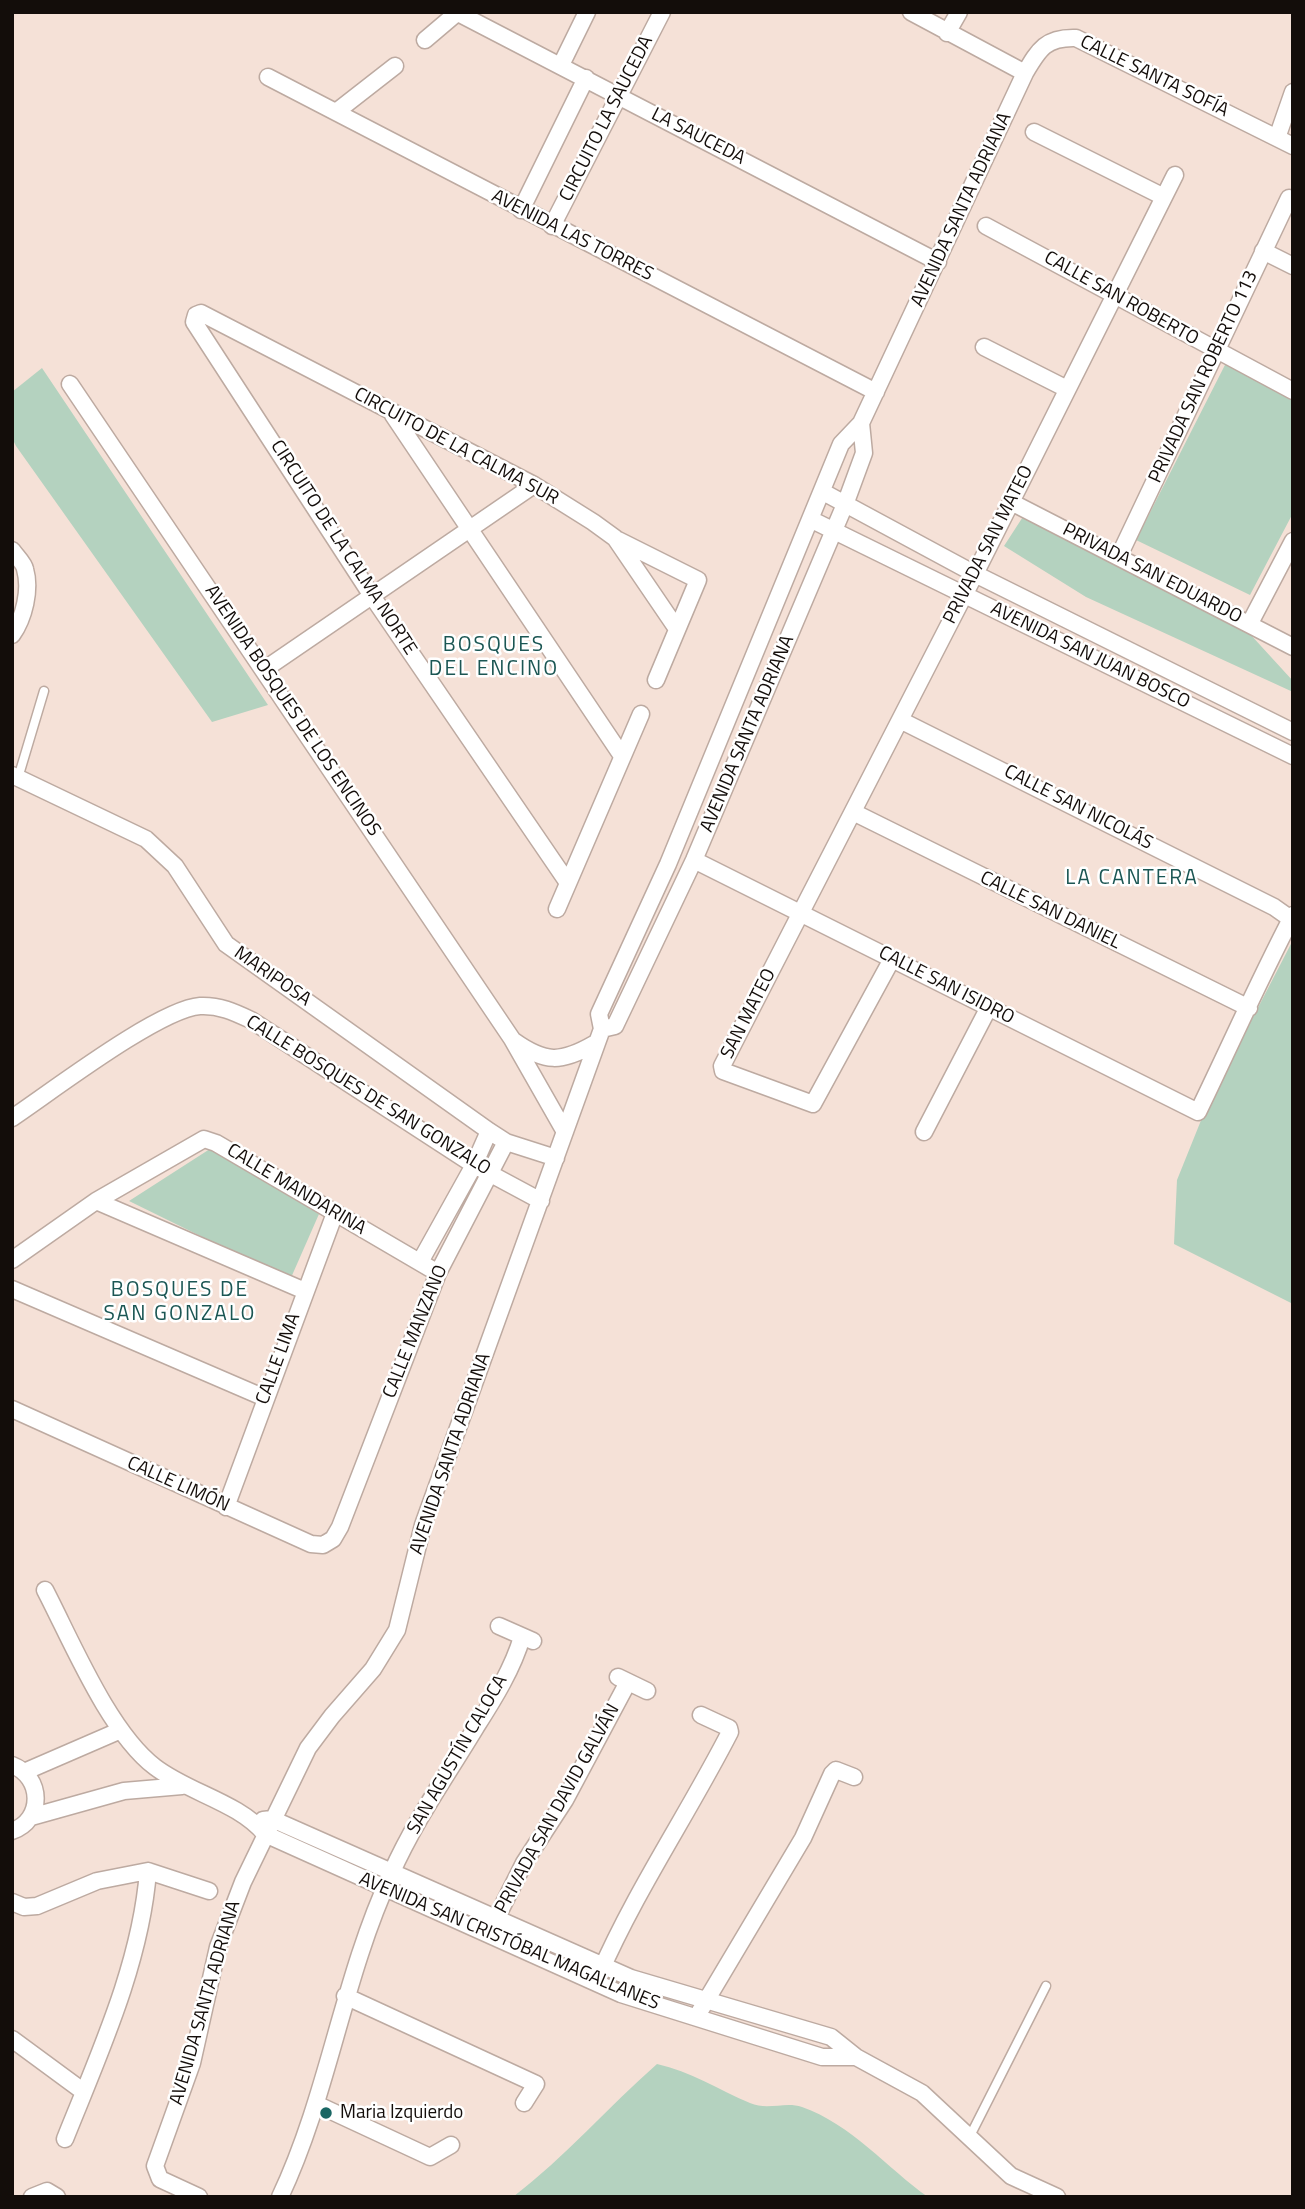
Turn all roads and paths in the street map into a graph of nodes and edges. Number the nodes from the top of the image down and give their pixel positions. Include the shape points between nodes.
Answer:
1 (586, 12) edge
2 (662, 12) edge
3 (911, 12) edge
4 (959, 12) edge
5 (458, 13) edge
6 (947, 33) junction
7 (425, 40) dead end
8 (561, 65) junction
9 (395, 66) dead end
10 (1026, 73) junction
11 (268, 77) dead end
12 (586, 78) junction
13 (1293, 92) edge
14 (620, 96) junction
15 (336, 112) junction
16 (1034, 132) dead end
17 (1277, 138) junction
18 (1293, 146) edge
19 (1175, 175) dead end
20 (1164, 197) junction
21 (1289, 198) dead end
22 (521, 210) junction
23 (552, 226) junction
24 (986, 226) dead end
25 (1264, 251) junction
26 (938, 262) junction
27 (1293, 266) edge
28 (1115, 296) junction
29 (196, 315) joint
30 (984, 347) dead end
31 (1216, 351) junction
32 (70, 384) dead end
33 (1067, 389) junction
34 (1293, 391) edge
35 (876, 392) junction
36 (393, 414) junction
37 (861, 423) junction
38 (534, 485) junction
39 (823, 492) junction
40 (846, 502) junction
41 (1011, 502) junction
42 (812, 520) junction
43 (470, 529) junction
44 (835, 529) junction
45 (615, 538) junction
46 (1293, 541) edge
47 (12, 550) edge
48 (1119, 556) junction
49 (975, 574) junction
50 (965, 595) junction
51 (372, 596) junction
52 (1250, 623) junction
53 (677, 629) junction
54 (12, 635) edge
55 (1293, 647) edge
56 (265, 669) junction
57 (656, 680) dead end
58 (44, 691) dead end
59 (641, 714) dead end
60 (900, 720) junction
61 (1293, 732) edge
62 (622, 756) junction
63 (1293, 756) edge
64 (15, 777) edge
65 (853, 812) junction
66 (694, 860) junction
67 (568, 883) junction
68 (557, 909) dead end
69 (801, 914) junction
70 (1292, 917) edge
71 (892, 959) junction
72 (989, 1007) junction
73 (1249, 1008) junction
74 (602, 1029) junction
75 (512, 1040) junction
76 (594, 1044) junction
77 (12, 1118) edge
78 (489, 1131) junction
79 (565, 1132) junction
80 (924, 1132) dead end
81 (506, 1142) junction
82 (556, 1158) junction
83 (481, 1169) junction
84 (96, 1201) junction
85 (541, 1201) junction
86 (335, 1213) junction
87 (12, 1260) edge
88 (420, 1262) junction
89 (438, 1273) junction
90 (12, 1289) edge
91 (305, 1291) junction
92 (265, 1398) junction
93 (12, 1409) edge
94 (226, 1507) junction
95 (340, 1527) joint
96 (45, 1590) dead end
97 (499, 1626) dead end
98 (647, 1691) dead end
99 (701, 1715) dead end
100 (121, 1730) junction
101 (18, 1769) edge
102 (854, 1777) dead end
103 (181, 1786) junction
104 (31, 1817) junction
105 (268, 1826) junction
106 (12, 1831) edge
107 (148, 1871) junction
108 (391, 1872) junction
109 (384, 1888) junction
110 (209, 1891) dead end
111 (12, 1902) edge
112 (495, 1920) junction
113 (488, 1936) junction
114 (603, 1966) junction
115 (596, 1983) junction
116 (1046, 1986) dead end
117 (345, 1996) junction
118 (705, 2002) junction
119 (696, 2020) junction
120 (12, 2039) edge
121 (856, 2057) junction
122 (83, 2092) junction
123 (524, 2103) dead end
124 (316, 2104) junction
125 (969, 2138) junction
126 (65, 2139) dead end
127 (451, 2145) dead end
128 (32, 2197) edge
129 (57, 2197) edge
130 (199, 2197) edge
131 (280, 2197) edge
132 (1056, 2197) edge

1 - 8 street
2 - 14 street, CIRCUITO LA SAUCEDA
3 - 6 street
4 - 6 street
5 - 7 street
5 - 8 street, LA SAUCEDA
6 - 10 street
8 - 12 street, LA SAUCEDA
9 - 15 street
10 - 17 street, CALLE SANTA SOFÍA via 1040,47 1050,40 1076,38
10 - 26 street, AVENIDA SANTA ADRIANA
11 - 15 street, AVENIDA LAS TORRES
12 - 14 street, LA SAUCEDA
12 - 22 street, CIRCUITO LA SAUCEDA
13 - 17 street
14 - 23 street, CIRCUITO LA SAUCEDA
14 - 26 street, LA SAUCEDA
15 - 22 street, AVENIDA LAS TORRES
16 - 20 street
17 - 18 street, CALLE SANTA SOFÍA
19 - 20 street, PRIVADA SAN MATEO
20 - 28 street, PRIVADA SAN MATEO
21 - 25 street, PRIVADA SAN ROBERTO 113
22 - 23 street, AVENIDA LAS TORRES
23 - 35 street, AVENIDA LAS TORRES
24 - 28 street, CALLE SAN ROBERTO
25 - 27 street
25 - 31 street, PRIVADA SAN ROBERTO 113
26 - 35 street, AVENIDA SANTA ADRIANA
28 - 31 street, CALLE SAN ROBERTO
28 - 33 street, PRIVADA SAN MATEO
29 - 36 street, CIRCUITO DE LA CALMA SUR via 201,313
29 - 51 street, CIRCUITO DE LA CALMA NORTE via 194,321
30 - 33 street
31 - 34 street, CALLE SAN ROBERTO
31 - 48 street, PRIVADA SAN ROBERTO 113
32 - 56 street, AVENIDA BOSQUES DE LOS ENCINOS
33 - 41 street, PRIVADA SAN MATEO
35 - 37 street, AVENIDA SANTA ADRIANA
36 - 38 street, CIRCUITO DE LA CALMA SUR
36 - 43 street
37 - 39 street, AVENIDA SANTA ADRIANA via 841,444
37 - 40 street, AVENIDA SANTA ADRIANA via 864,453
38 - 43 street
38 - 45 street, CIRCUITO DE LA CALMA SUR
39 - 40 street, AVENIDA SAN JUAN BOSCO
39 - 42 street, AVENIDA SANTA ADRIANA
40 - 44 street, AVENIDA SANTA ADRIANA
40 - 49 street, AVENIDA SAN JUAN BOSCO
41 - 48 street, PRIVADA SAN EDUARDO
41 - 49 street, PRIVADA SAN MATEO
42 - 44 street, AVENIDA SAN JUAN BOSCO
42 - 74 street, AVENIDA SANTA ADRIANA via 643,922 599,1014
43 - 51 street
43 - 62 street
44 - 50 street, AVENIDA SAN JUAN BOSCO
44 - 66 street, AVENIDA SANTA ADRIANA
45 - 53 street, CIRCUITO DE LA CALMA SUR
45 - 53 street via 698,580
46 - 52 street
47 - 54 street via 25,568 26,596 21,622
48 - 52 street, PRIVADA SAN EDUARDO
49 - 50 street, PRIVADA SAN MATEO
49 - 61 street, AVENIDA SAN JUAN BOSCO
50 - 60 street, PRIVADA SAN MATEO
50 - 63 street, AVENIDA SAN JUAN BOSCO
51 - 56 street
51 - 67 street, CIRCUITO DE LA CALMA NORTE
52 - 55 street, PRIVADA SAN EDUARDO
53 - 57 street
56 - 75 street, AVENIDA BOSQUES DE LOS ENCINOS
58 - 64 lane
59 - 62 street
60 - 65 street, PRIVADA SAN MATEO
60 - 70 street, CALLE SAN NICOLÁS
62 - 67 street
64 - 78 street, MARIPOSA via 146,839 175,866 226,944
65 - 69 street, PRIVADA SAN MATEO
65 - 73 street, CALLE SAN DANIEL
66 - 69 street, CALLE SAN ISIDRO
66 - 74 street, AVENIDA SANTA ADRIANA via 615,1026
67 - 68 street
69 - 71 street, CALLE SAN ISIDRO
69 - 71 street, SAN MATEO via 722,1066 727,1073 813,1104
70 - 73 street
71 - 72 street, CALLE SAN ISIDRO
72 - 73 street, CALLE SAN ISIDRO via 1198,1112
72 - 80 street
74 - 76 street, AVENIDA SANTA ADRIANA
75 - 76 street, AVENIDA BOSQUES DE LOS ENCINOS via 528,1051 563,1059
75 - 79 street, AVENIDA BOSQUES DE LOS ENCINOS
76 - 79 street, AVENIDA SANTA ADRIANA
77 - 83 street, CALLE BOSQUES DE SAN GONZALO via 169,1015 201,1006 227,1009 251,1020
78 - 81 street, MARIPOSA
78 - 83 street, CALLE MANZANO
79 - 82 street, AVENIDA SANTA ADRIANA
81 - 82 street, MARIPOSA
81 - 83 street, CALLE MANZANO
82 - 85 street, AVENIDA SANTA ADRIANA
83 - 85 street, CALLE BOSQUES DE SAN GONZALO
83 - 88 street, CALLE MANZANO
83 - 89 street, CALLE MANZANO
84 - 86 street, CALLE MANDARINA via 204,1139
84 - 87 street, CALLE MANDARINA
84 - 91 street
85 - 105 street, AVENIDA SANTA ADRIANA via 423,1525 397,1630 373,1670 308,1748
86 - 88 street, CALLE MANDARINA
86 - 91 street, CALLE LIMA
88 - 89 street, CALLE MANDARINA
89 - 95 street, CALLE MANZANO
90 - 92 street
91 - 92 street, CALLE LIMA
92 - 94 street, CALLE LIMA
93 - 94 street, CALLE LIMÓN
94 - 95 street, CALLE LIMÓN via 311,1544 323,1545
96 - 100 street, AVENIDA SAN CRISTÓBAL MAGALLANES
97 - 108 street, SAN AGUSTÍN CALOCA via 527,1639
98 - 112 street, PRIVADA SAN DAVID GALVÁN via 623,1680 565,1800 524,1863
99 - 114 street via 730,1732 637,1894
100 - 101 street
100 - 103 street, AVENIDA SAN CRISTÓBAL MAGALLANES via 154,1766
101 - 104 street via 36,1793
102 - 118 street via 836,1770 832,1774 803,1838
103 - 104 street via 124,1791
103 - 105 street, AVENIDA SAN CRISTÓBAL MAGALLANES
104 - 106 street
105 - 108 street, AVENIDA SAN CRISTÓBAL MAGALLANES
105 - 109 street, AVENIDA SAN CRISTÓBAL MAGALLANES
105 - 130 street, AVENIDA SANTA ADRIANA via 218,1947 196,2050 155,2166 160,2179
107 - 110 street
107 - 111 street via 97,1881 37,1906
107 - 122 street via 146,1900 120,1995
108 - 109 street, SAN AGUSTÍN CALOCA
108 - 112 street, AVENIDA SAN CRISTÓBAL MAGALLANES
109 - 113 street, AVENIDA SAN CRISTÓBAL MAGALLANES
109 - 117 street, SAN AGUSTÍN CALOCA
112 - 113 street, PRIVADA SAN DAVID GALVÁN
112 - 114 street, AVENIDA SAN CRISTÓBAL MAGALLANES
113 - 115 street, AVENIDA SAN CRISTÓBAL MAGALLANES
114 - 115 street
114 - 118 street, AVENIDA SAN CRISTÓBAL MAGALLANES
115 - 119 street, AVENIDA SAN CRISTÓBAL MAGALLANES
116 - 125 lane
117 - 123 street via 536,2084
117 - 124 street, SAN AGUSTÍN CALOCA
118 - 119 street
118 - 121 street, AVENIDA SAN CRISTÓBAL MAGALLANES via 831,2037
119 - 121 street, AVENIDA SAN CRISTÓBAL MAGALLANES via 822,2057
120 - 122 street
121 - 125 street, AVENIDA SAN CRISTÓBAL MAGALLANES via 922,2093
122 - 126 street
124 - 127 street via 430,2157
124 - 131 street, SAN AGUSTÍN CALOCA via 309,2132
125 - 132 street, AVENIDA SAN CRISTÓBAL MAGALLANES via 1011,2176
128 - 129 street via 47,2191

